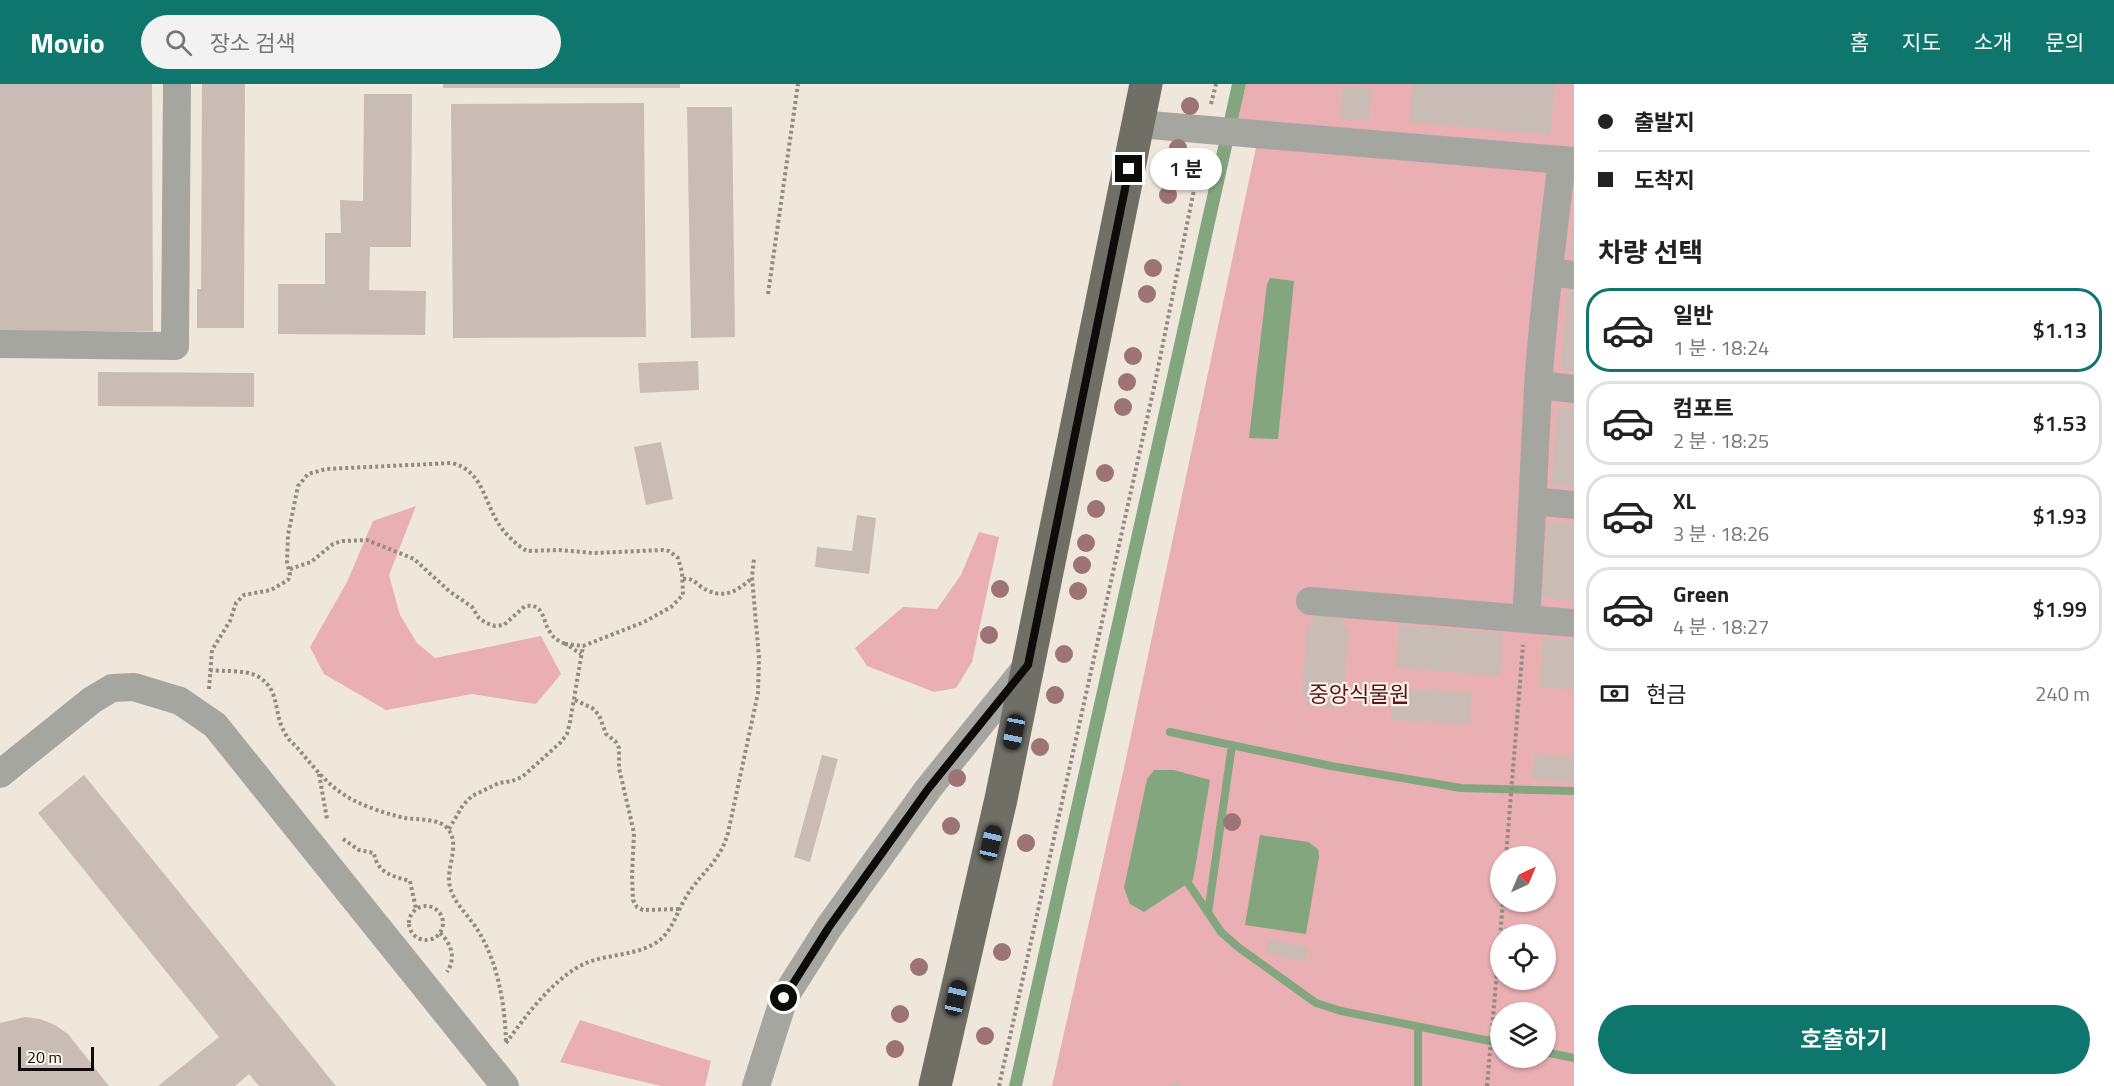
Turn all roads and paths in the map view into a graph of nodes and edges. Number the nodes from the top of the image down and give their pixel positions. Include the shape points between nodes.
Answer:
1 (177, 84) edge
2 (798, 84) edge
3 (1146, 84) edge
4 (1138, 124) junction
5 (1219, 136) junction
6 (1568, 160) edge
7 (1561, 273) edge
8 (768, 294) dead end
9 (0, 344) edge
10 (1539, 385) junction
11 (1574, 389) edge
12 (1534, 501) junction
13 (1574, 505) edge
14 (754, 560) dead end
15 (290, 569) junction
16 (752, 578) junction
17 (683, 579) junction
18 (1310, 601) dead end
19 (1526, 619) junction
20 (1574, 623) edge
21 (566, 644) junction
22 (583, 646) junction
23 (581, 654) junction
24 (1028, 665) junction
25 (575, 700) junction
26 (319, 773) junction
27 (0, 774) edge
28 (333, 829) dead end
29 (449, 829) junction
30 (337, 833) dead end
31 (1507, 846) edge
32 (681, 908) junction
33 (416, 909) junction
34 (1502, 912) edge
35 (440, 933) junction
36 (441, 977) dead end
37 (506, 1043) junction
38 (501, 1080) edge
39 (756, 1086) edge
40 (935, 1086) edge
41 (999, 1086) edge
42 (1487, 1086) edge

1 - 9 street via 175,346
2 - 8 path
3 - 4 main road
4 - 5 street
4 - 24 main road
5 - 6 street
5 - 41 path via 1155,383
6 - 7 street
7 - 10 street
10 - 11 street
10 - 12 street
12 - 13 street
12 - 19 street
14 - 16 path
15 - 17 path via 289,523 298,486 308,474 326,469 452,463 476,477 499,525 527,551 669,551 678,558
15 - 21 path via 311,562 333,544 367,540 414,560 486,623 504,625 525,606 536,607 553,636
15 - 26 path via 288,580 278,587 239,598 212,650 210,670 257,675 265,681 272,689 285,735
16 - 17 path via 738,589 720,595 692,579
16 - 32 path via 758,693 728,833 722,853 695,884
17 - 22 path via 683,596 663,613
18 - 19 street
19 - 20 street
19 - 31 path
21 - 22 path
21 - 23 path
22 - 23 path
23 - 25 path
24 - 39 street via 928,789 829,927 784,998
24 - 40 main road
25 - 29 path via 567,734 561,742 522,777 472,796
25 - 32 path via 599,715 606,734 619,748 619,768 634,833 633,900 643,910
26 - 28 path via 327,819
26 - 29 path via 326,782 366,807 443,824
27 - 38 street via 112,688 134,687 180,701 215,725
29 - 37 path via 453,849 449,885 477,929 493,965 505,1017
30 - 33 path via 358,850 374,853 378,866 390,876 410,881
32 - 37 path via 672,927 652,945 577,968 544,995
33 - 35 path via 427,906 438,910 444,926
33 - 35 path via 409,924 417,938 428,940
34 - 42 path
35 - 36 path via 449,942 452,953 450,968
37 - 38 path

